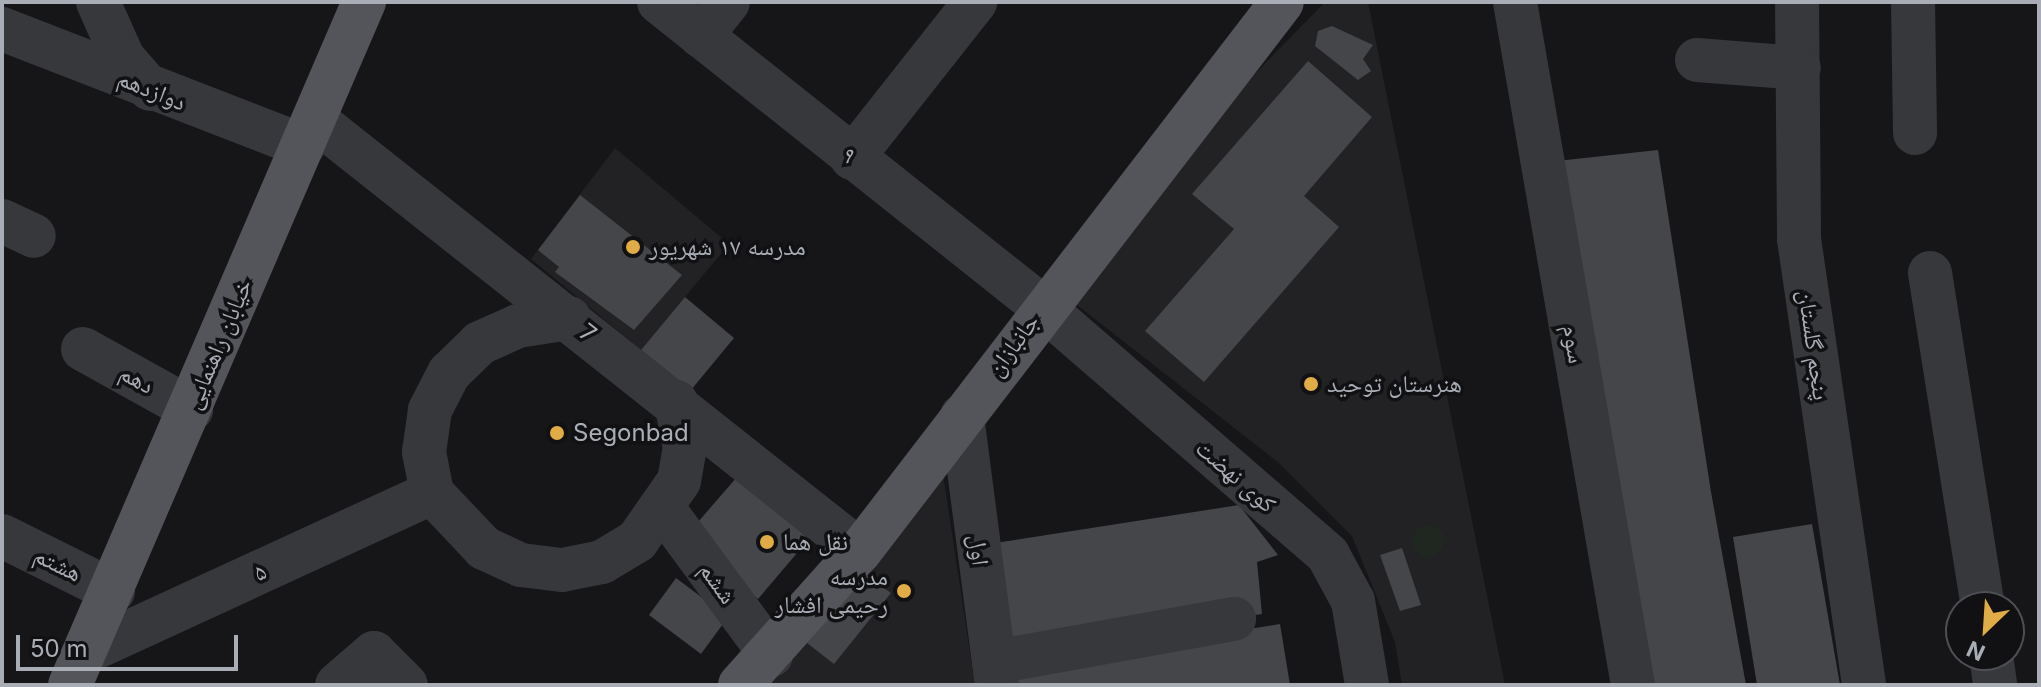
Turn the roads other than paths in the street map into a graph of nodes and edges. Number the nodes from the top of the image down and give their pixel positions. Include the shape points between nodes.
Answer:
1 (98, 2) edge
2 (364, 2) edge
3 (659, 2) edge
4 (728, 2) edge
5 (975, 2) edge
6 (1282, 2) edge
7 (1515, 2) edge
8 (1797, 2) edge
9 (1913, 2) edge
10 (2, 29) edge
11 (701, 36) junction
12 (1697, 60) dead end
13 (1799, 68) junction
14 (150, 89) junction
15 (309, 132) junction
16 (1915, 133) dead end
17 (852, 158) junction
18 (1930, 273) dead end
19 (1041, 306) junction
20 (569, 318) junction
21 (83, 349) dead end
22 (676, 402) junction
23 (191, 409) junction
24 (962, 416) junction
25 (432, 493) junction
26 (665, 511) junction
27 (2, 536) edge
28 (860, 551) junction
29 (113, 591) junction
30 (1980, 591) edge
31 (1234, 619) dead end
32 (771, 655) junction
33 (79, 668) edge
34 (995, 673) edge
35 (337, 685) edge
36 (406, 685) edge
37 (740, 685) edge
38 (1367, 685) edge
39 (1633, 685) edge
40 (1864, 685) edge

1 - 14 street via 123,58
2 - 15 main road, خیابان راهنمایی
3 - 11 street, ۹
4 - 11 street
5 - 17 street
6 - 19 main road, جانبازان via 1148,190
7 - 39 street, سوم
8 - 13 street, پنجم گلستان
9 - 16 street
10 - 14 street, دوازدهم
11 - 17 street, ۹
12 - 13 street
13 - 40 street, پنجم گلستان via 1799,239
14 - 15 street, دوازدهم
15 - 20 street, 7
15 - 23 main road, خیابان راهنمایی
17 - 19 street, ۹
18 - 30 street
19 - 24 main road, جانبازان
19 - 38 street, کوی نهضت via 1340,546
20 - 22 street, 7
20 - 25 street via 480,343 449,373 430,410 424,452
21 - 23 street, دهم
22 - 26 street via 685,448
22 - 28 street, 7
23 - 29 main road, خیابان راهنمایی
24 - 28 main road, جانبازان
24 - 34 street, اول
25 - 26 street via 484,548 521,565 562,570 602,562 637,541
25 - 33 street, ۵
26 - 32 street, ششم
27 - 29 street, هشتم
28 - 32 main road, جانبازان
29 - 33 main road, خیابان راهنمایی
31 - 34 street
32 - 37 main road, جانبازان
35 - 36 street via 374,653

